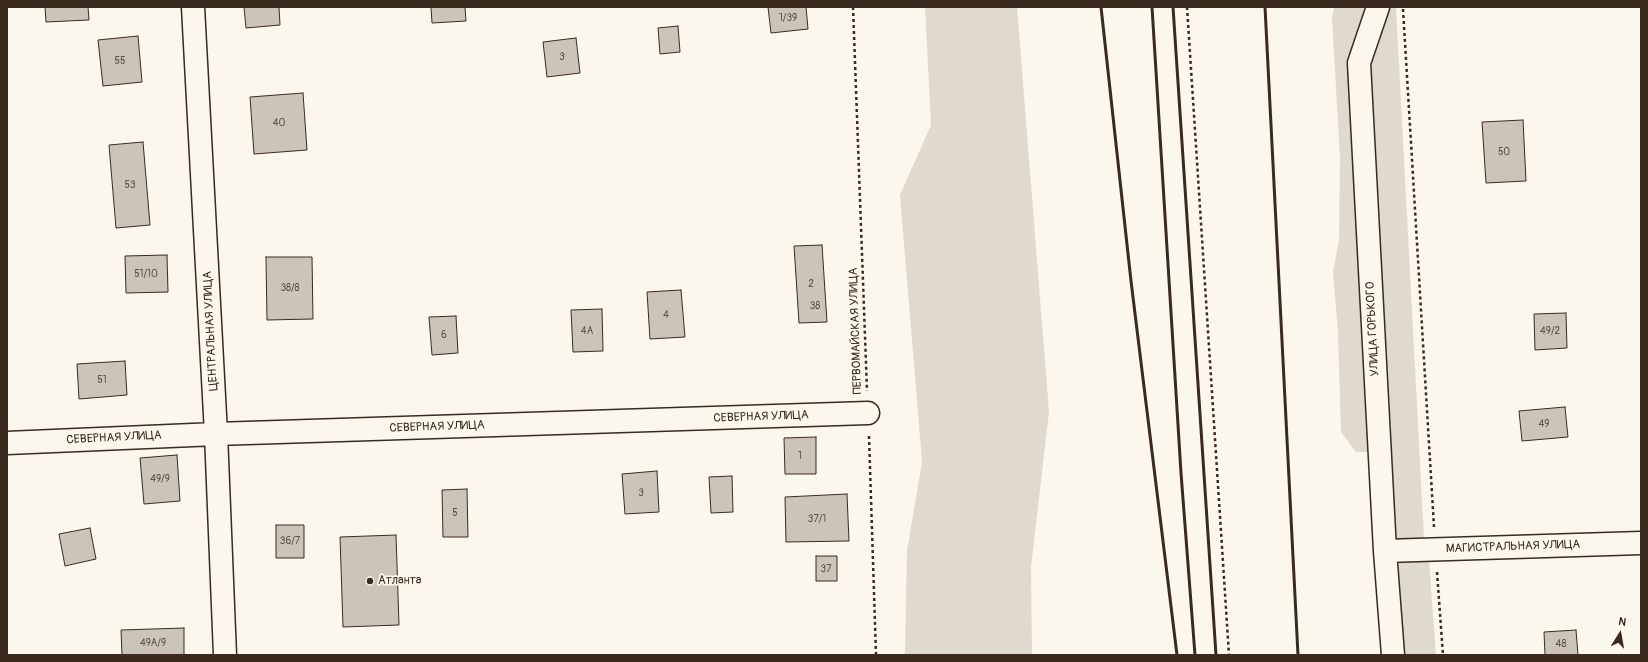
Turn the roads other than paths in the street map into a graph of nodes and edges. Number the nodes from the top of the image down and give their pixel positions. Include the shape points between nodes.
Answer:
1 (193, 7) edge
2 (1378, 7) edge
3 (868, 413) road end
4 (216, 434) junction
5 (7, 443) edge
6 (1641, 543) edge
7 (1385, 551) junction
8 (225, 655) edge
9 (1393, 655) edge

1 - 4 street, ЦЕНТРАЛЬНАЯ УЛИЦА
2 - 7 street, УЛИЦА ГОРЬКОГО via 1359,63
3 - 4 street, СЕВЕРНАЯ УЛИЦА
4 - 5 street, СЕВЕРНАЯ УЛИЦА
4 - 8 street, ЦЕНТРАЛЬНАЯ УЛИЦА
6 - 7 street, МАГИСТРАЛЬНАЯ УЛИЦА
7 - 9 street, УЛИЦА ГОРЬКОГО

